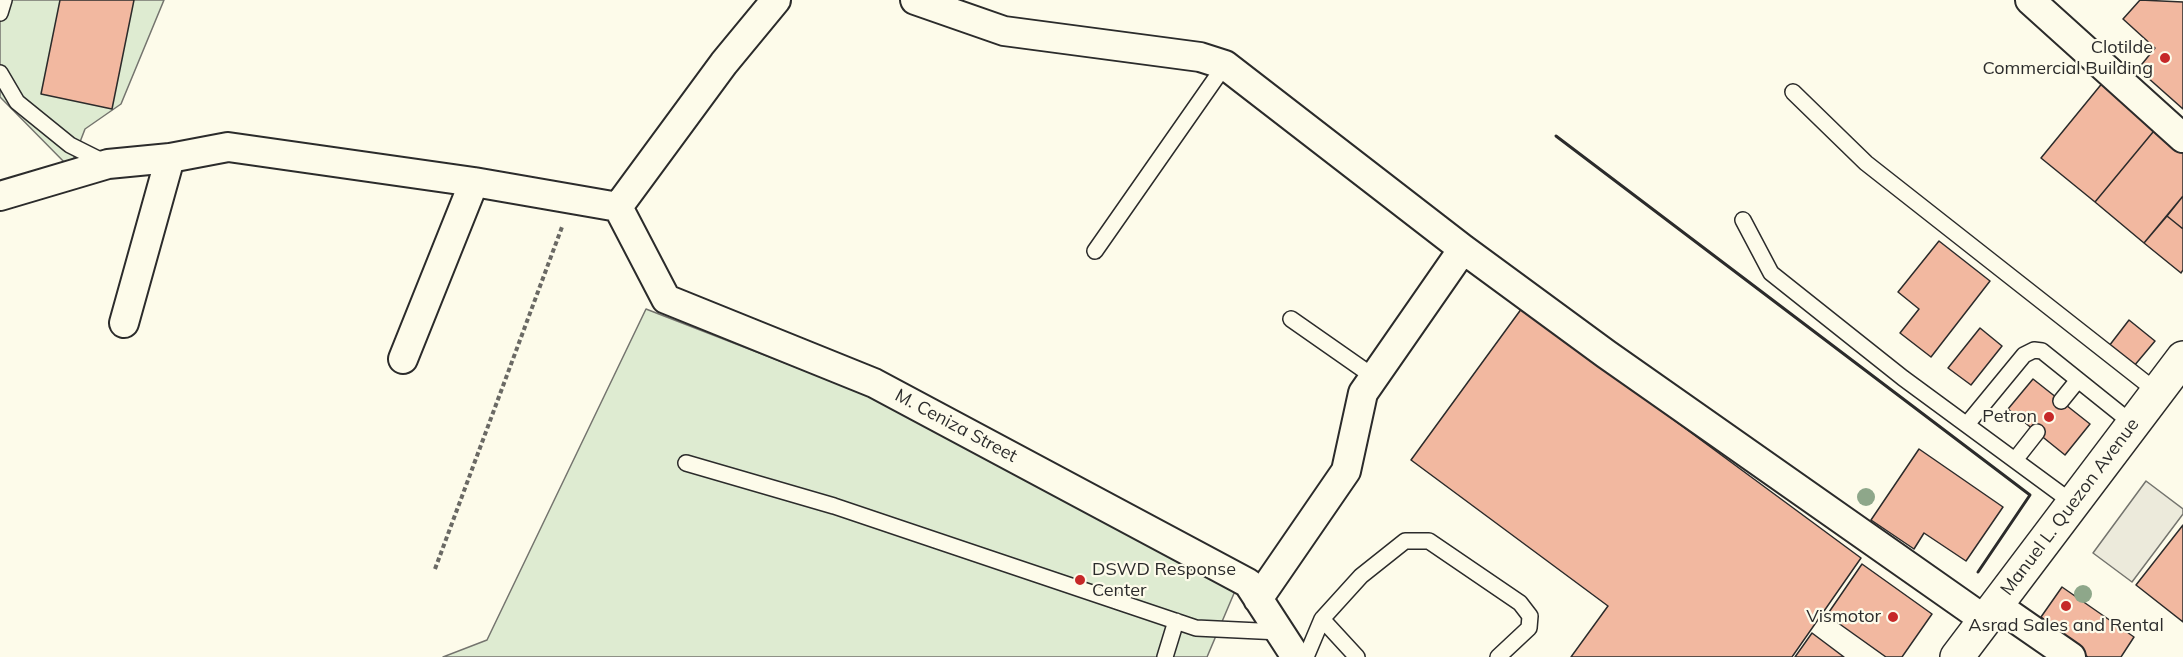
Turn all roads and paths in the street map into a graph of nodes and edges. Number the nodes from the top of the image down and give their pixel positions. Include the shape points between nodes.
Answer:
1 (4, 0) edge
2 (776, 0) edge
3 (915, 0) edge
4 (2030, 0) edge
5 (0, 13) edge
6 (1225, 65) junction
7 (0, 73) edge
8 (1793, 92) dead end
9 (2183, 138) edge
10 (170, 158) junction
11 (108, 164) junction
12 (474, 182) junction
13 (0, 196) edge
14 (573, 198) junction
15 (618, 207) junction
16 (1743, 220) dead end
17 (1463, 249) junction
18 (1095, 251) dead end
19 (1291, 319) dead end
20 (124, 322) dead end
21 (403, 359) dead end
22 (2182, 361) edge
23 (1374, 377) junction
24 (2078, 380) junction
25 (2156, 391) junction
26 (2061, 401) dead end
27 (1968, 423) junction
28 (2133, 424) junction
29 (2037, 432) dead end
30 (2015, 460) junction
31 (686, 463) dead end
32 (2073, 503) junction
33 (435, 569) dead end
34 (1258, 599) junction
35 (1990, 613) junction
36 (1322, 619) junction
37 (1176, 621) junction
38 (1280, 632) junction
39 (1165, 657) edge
40 (1296, 657) edge
41 (1306, 657) edge
42 (1358, 657) edge
43 (1498, 657) edge
44 (1957, 657) edge
45 (2071, 657) edge

1 - 5 lane
2 - 15 street via 724,63
3 - 6 street via 1005,31 1200,57
4 - 9 street
6 - 17 street
6 - 18 lane
7 - 11 lane via 17,102 70,145
8 - 25 lane via 1866,163
10 - 11 street
10 - 12 street via 228,147 249,148
10 - 20 street
11 - 13 street
12 - 14 street
12 - 21 street
14 - 15 street
14 - 33 path
15 - 34 street, M. Ceniza Street via 666,299 874,383 1248,583
16 - 27 lane via 1771,273 1903,378
17 - 23 street
17 - 35 street via 1606,354
19 - 23 lane
22 - 25 main road, Manuel L. Quezon Avenue
23 - 34 street via 1363,393 1346,471
24 - 26 lane
24 - 27 lane via 2042,351 2034,350 2024,355
24 - 28 lane
25 - 28 main road, Manuel L. Quezon Avenue
27 - 30 lane
28 - 32 main road, Manuel L. Quezon Avenue
29 - 30 lane
30 - 32 lane
31 - 37 lane via 834,506
32 - 35 main road, Manuel L. Quezon Avenue
34 - 38 street, M. Ceniza Street
35 - 44 main road, Manuel L. Quezon Avenue
35 - 45 street
36 - 41 lane
36 - 42 lane
36 - 43 lane via 1393,548 1405,541 1429,541 1520,603 1530,616 1529,628
37 - 38 lane via 1196,628
37 - 39 lane
38 - 40 street, M. Ceniza Street

